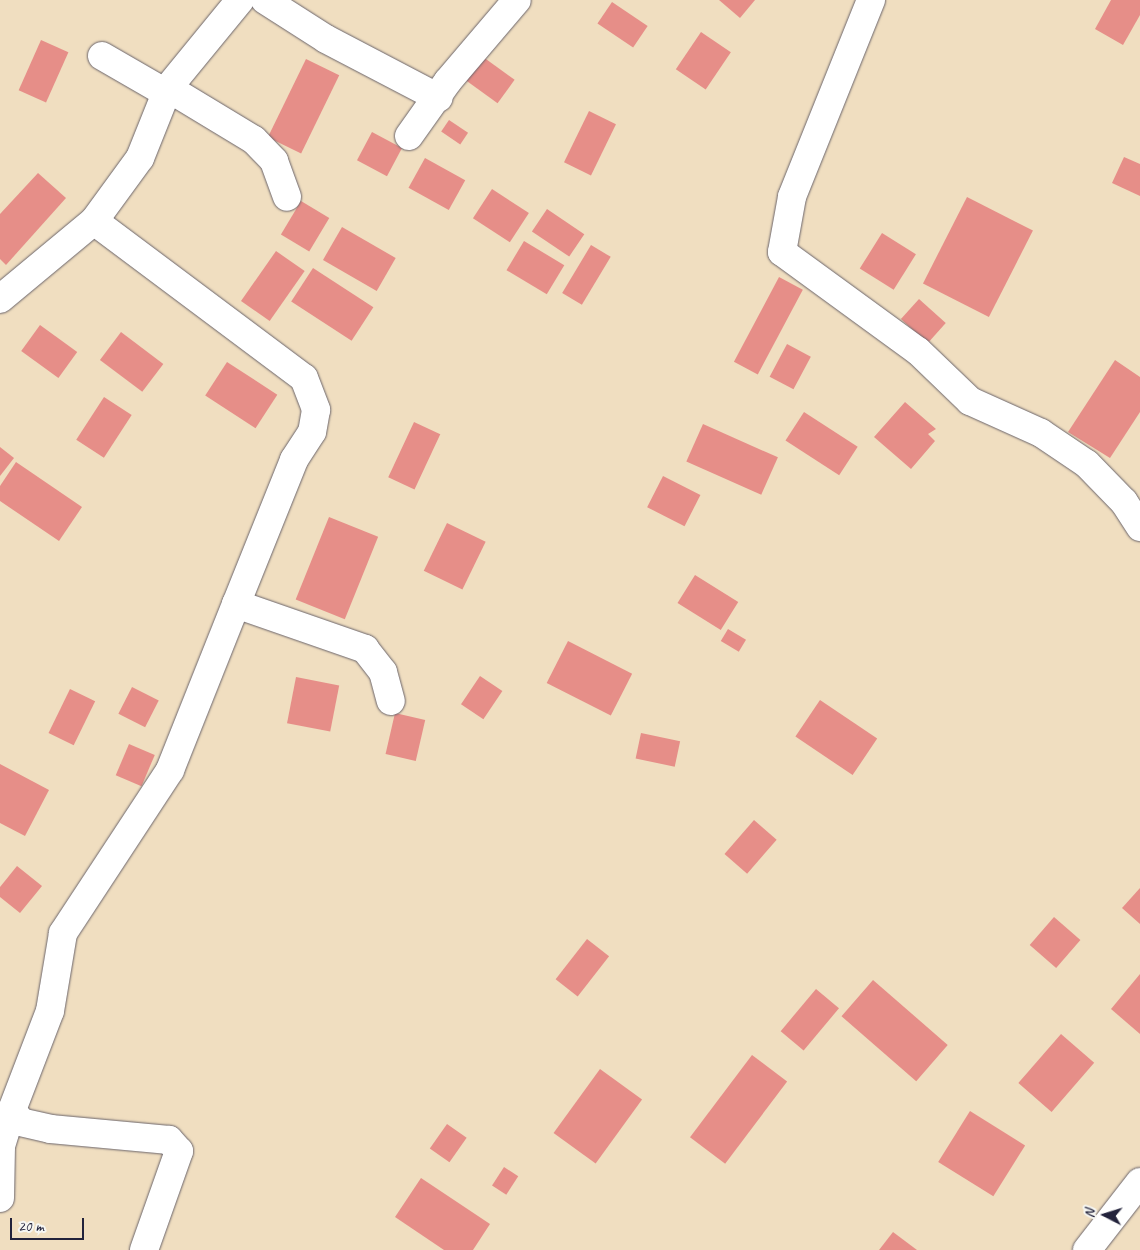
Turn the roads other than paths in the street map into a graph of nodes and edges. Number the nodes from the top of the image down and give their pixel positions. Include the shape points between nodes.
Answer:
1 (240, 0) edge
2 (266, 0) edge
3 (518, 0) edge
4 (872, 0) edge
5 (102, 56) dead end
6 (167, 91) junction
7 (439, 98) junction
8 (409, 136) dead end
9 (287, 197) dead end
10 (94, 221) junction
11 (0, 298) edge
12 (1140, 527) edge
13 (236, 604) junction
14 (391, 701) dead end
15 (12, 1110) junction
16 (1140, 1182) edge
17 (0, 1198) edge
18 (144, 1250) edge
19 (1087, 1250) edge

1 - 6 street
2 - 7 street via 326,39
3 - 7 street via 448,81
4 - 12 street via 792,197 782,252 918,351 970,401 1041,433 1087,464 1124,502
5 - 6 street
6 - 9 street via 254,140 274,161
6 - 10 street via 140,158
7 - 8 street
10 - 11 street
10 - 13 street via 177,286 279,356 304,378 316,410 312,432 294,460
13 - 14 street via 365,649 383,672
13 - 15 street via 170,770 63,933 50,1010
15 - 17 street via 1,1146
15 - 18 street via 21,1122 169,1140 180,1151
16 - 19 street

